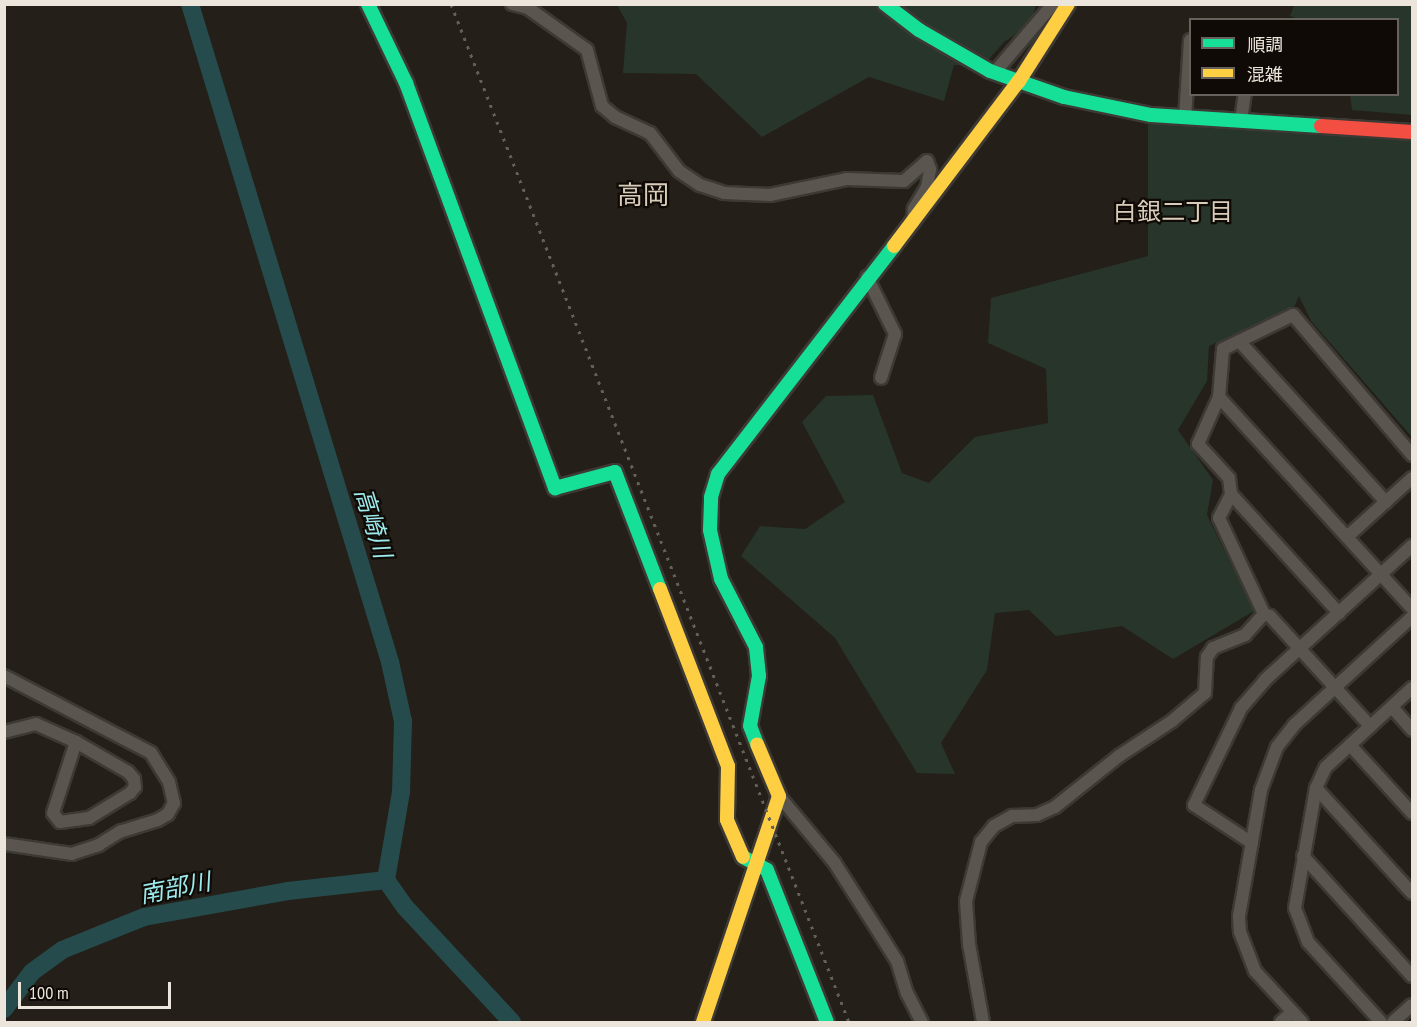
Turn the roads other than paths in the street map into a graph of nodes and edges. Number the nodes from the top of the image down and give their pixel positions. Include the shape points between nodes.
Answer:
1 (368, 4) edge
2 (512, 4) edge
3 (885, 4) edge
4 (1053, 4) edge
5 (1068, 4) edge
6 (1189, 66) edge
7 (995, 72) junction
8 (1019, 81) junction
9 (1245, 96) edge
10 (1185, 118) junction
11 (1241, 121) junction
12 (1413, 132) edge
13 (913, 224) junction
14 (867, 277) junction
15 (1239, 341) junction
16 (881, 378) dead end
17 (1219, 397) junction
18 (1413, 455) edge
19 (1413, 478) edge
20 (1231, 494) junction
21 (1386, 502) junction
22 (1347, 537) junction
23 (1413, 546) edge
24 (1381, 574) junction
25 (1413, 608) edge
26 (1339, 613) junction
27 (1264, 614) junction
28 (1413, 617) edge
29 (1300, 648) junction
30 (5, 677) edge
31 (1335, 687) junction
32 (1413, 688) edge
33 (1392, 707) junction
34 (1370, 726) junction
35 (1413, 730) edge
36 (4, 732) edge
37 (76, 742) junction
38 (1350, 744) junction
39 (1316, 788) junction
40 (779, 796) junction
41 (1413, 813) edge
42 (1252, 843) junction
43 (4, 844) edge
44 (1303, 856) junction
45 (756, 863) junction
46 (1413, 893) edge
47 (1413, 976) edge
48 (1413, 1005) edge
49 (1292, 1012) junction
50 (703, 1023) edge
51 (827, 1023) edge
52 (922, 1023) edge
53 (983, 1023) edge
54 (1281, 1023) edge
55 (1302, 1023) edge
56 (1380, 1023) edge
57 (1393, 1023) edge

1 - 45 main road via 406,83 555,488 615,472 728,766 727,820 734,842 744,860
2 - 13 street via 528,8 587,50 602,106 615,117 650,133 679,171 700,185 724,193 770,195 847,179 904,181 927,161 927,187 914,209
3 - 7 main road via 919,30
4 - 7 street
5 - 8 main road
6 - 10 street
7 - 8 main road
8 - 10 main road via 1064,97
8 - 13 main road
9 - 11 street
10 - 11 main road
11 - 12 main road
13 - 14 main road
14 - 16 street via 895,334
14 - 40 main road via 718,474 711,497 710,530 722,579 756,648 759,676 750,726
15 - 17 street via 1223,349
15 - 18 street via 1293,315
15 - 21 street
17 - 20 street via 1198,444 1229,478
17 - 22 street
19 - 21 street
20 - 26 street
20 - 27 street via 1219,518
21 - 22 street
22 - 24 street
23 - 24 street
24 - 25 street
24 - 26 street
26 - 29 street
27 - 29 street
27 - 53 street via 1245,635 1213,648 1207,657 1206,693 1172,721 1119,756 1055,807 1037,814 1012,816 994,826 981,842 966,901
28 - 31 street
29 - 31 street
29 - 42 street via 1241,708 1194,805
30 - 43 street via 151,753 170,782 174,803 168,814 158,820 121,831 99,845 72,854
31 - 34 street
31 - 42 street via 1294,724 1277,747 1261,790
32 - 33 street
33 - 34 street
33 - 35 street
34 - 38 street
36 - 37 street via 36,724
37 - 37 street via 128,772 135,788 89,818 60,822 53,813
38 - 39 street via 1326,767
38 - 41 street
39 - 44 street
39 - 46 street
40 - 45 main road
40 - 52 street via 834,862 880,934 897,961
42 - 49 street via 1239,916 1243,947 1255,971
44 - 47 street
44 - 56 street via 1295,908 1302,934
45 - 50 main road
45 - 51 main road via 767,870
48 - 57 street
49 - 54 street
49 - 55 street

